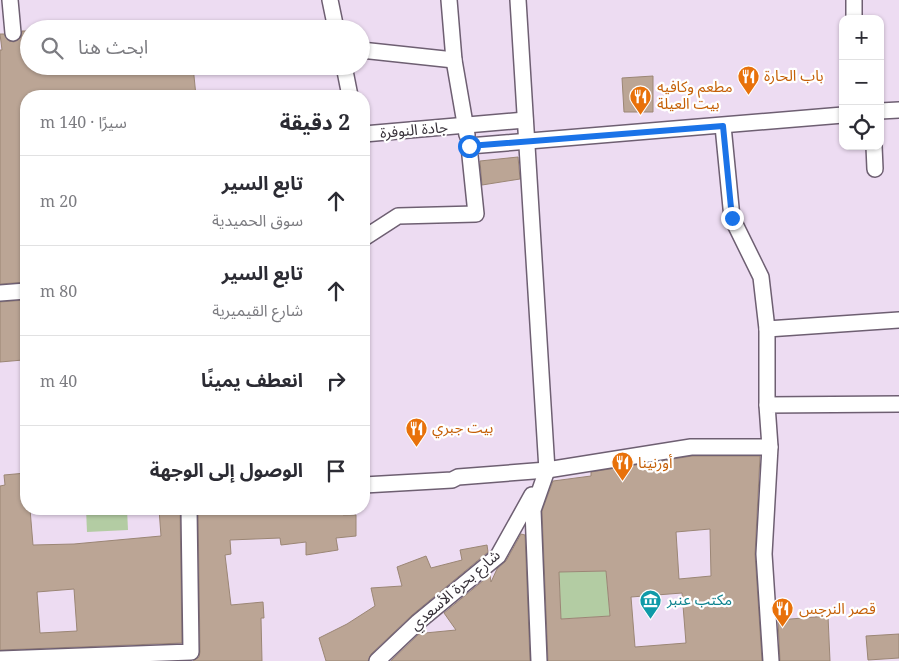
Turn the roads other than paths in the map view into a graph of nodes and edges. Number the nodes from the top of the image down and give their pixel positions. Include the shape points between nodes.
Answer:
1 (10, 0) edge
2 (330, 0) edge
3 (449, 0) edge
4 (518, 0) edge
5 (854, 0) edge
6 (854, 15) edge
7 (334, 20) edge
8 (14, 32) dead end
9 (370, 51) edge
10 (454, 60) junction
11 (346, 75) edge
12 (349, 90) edge
13 (899, 110) edge
14 (884, 111) edge
15 (839, 115) edge
16 (525, 120) junction
17 (466, 125) junction
18 (723, 126) junction
19 (370, 133) edge
20 (525, 142) junction
21 (469, 146) junction
22 (874, 150) edge
23 (875, 169) dead end
24 (370, 234) edge
25 (20, 291) edge
26 (0, 293) edge
27 (899, 320) edge
28 (768, 328) junction
29 (899, 404) edge
30 (768, 405) junction
31 (770, 447) junction
32 (547, 470) junction
33 (370, 485) edge
34 (189, 515) edge
35 (193, 657) edge
36 (0, 659) edge
37 (79, 659) edge
38 (377, 661) edge
39 (539, 661) edge
40 (771, 661) edge

1 - 8 street
2 - 7 street
3 - 10 street
4 - 16 street
5 - 6 street
9 - 10 street
10 - 17 street
11 - 12 street
13 - 14 street
15 - 18 street
16 - 17 street, جادة النوفرة
16 - 20 street
17 - 19 street, جادة النوفرة
17 - 21 street
18 - 20 street
18 - 28 street via 732,218 762,277
20 - 21 street
20 - 32 street
21 - 24 street via 476,214 398,216
22 - 23 street
25 - 26 street
27 - 28 street
28 - 30 street
29 - 30 street
30 - 31 street
31 - 32 street via 691,447
31 - 40 street via 764,554
32 - 33 street
32 - 38 street, شارع بحرة الأسعدي via 498,556 418,622
32 - 39 street via 533,510
34 - 35 street
35 - 37 street
36 - 37 street

